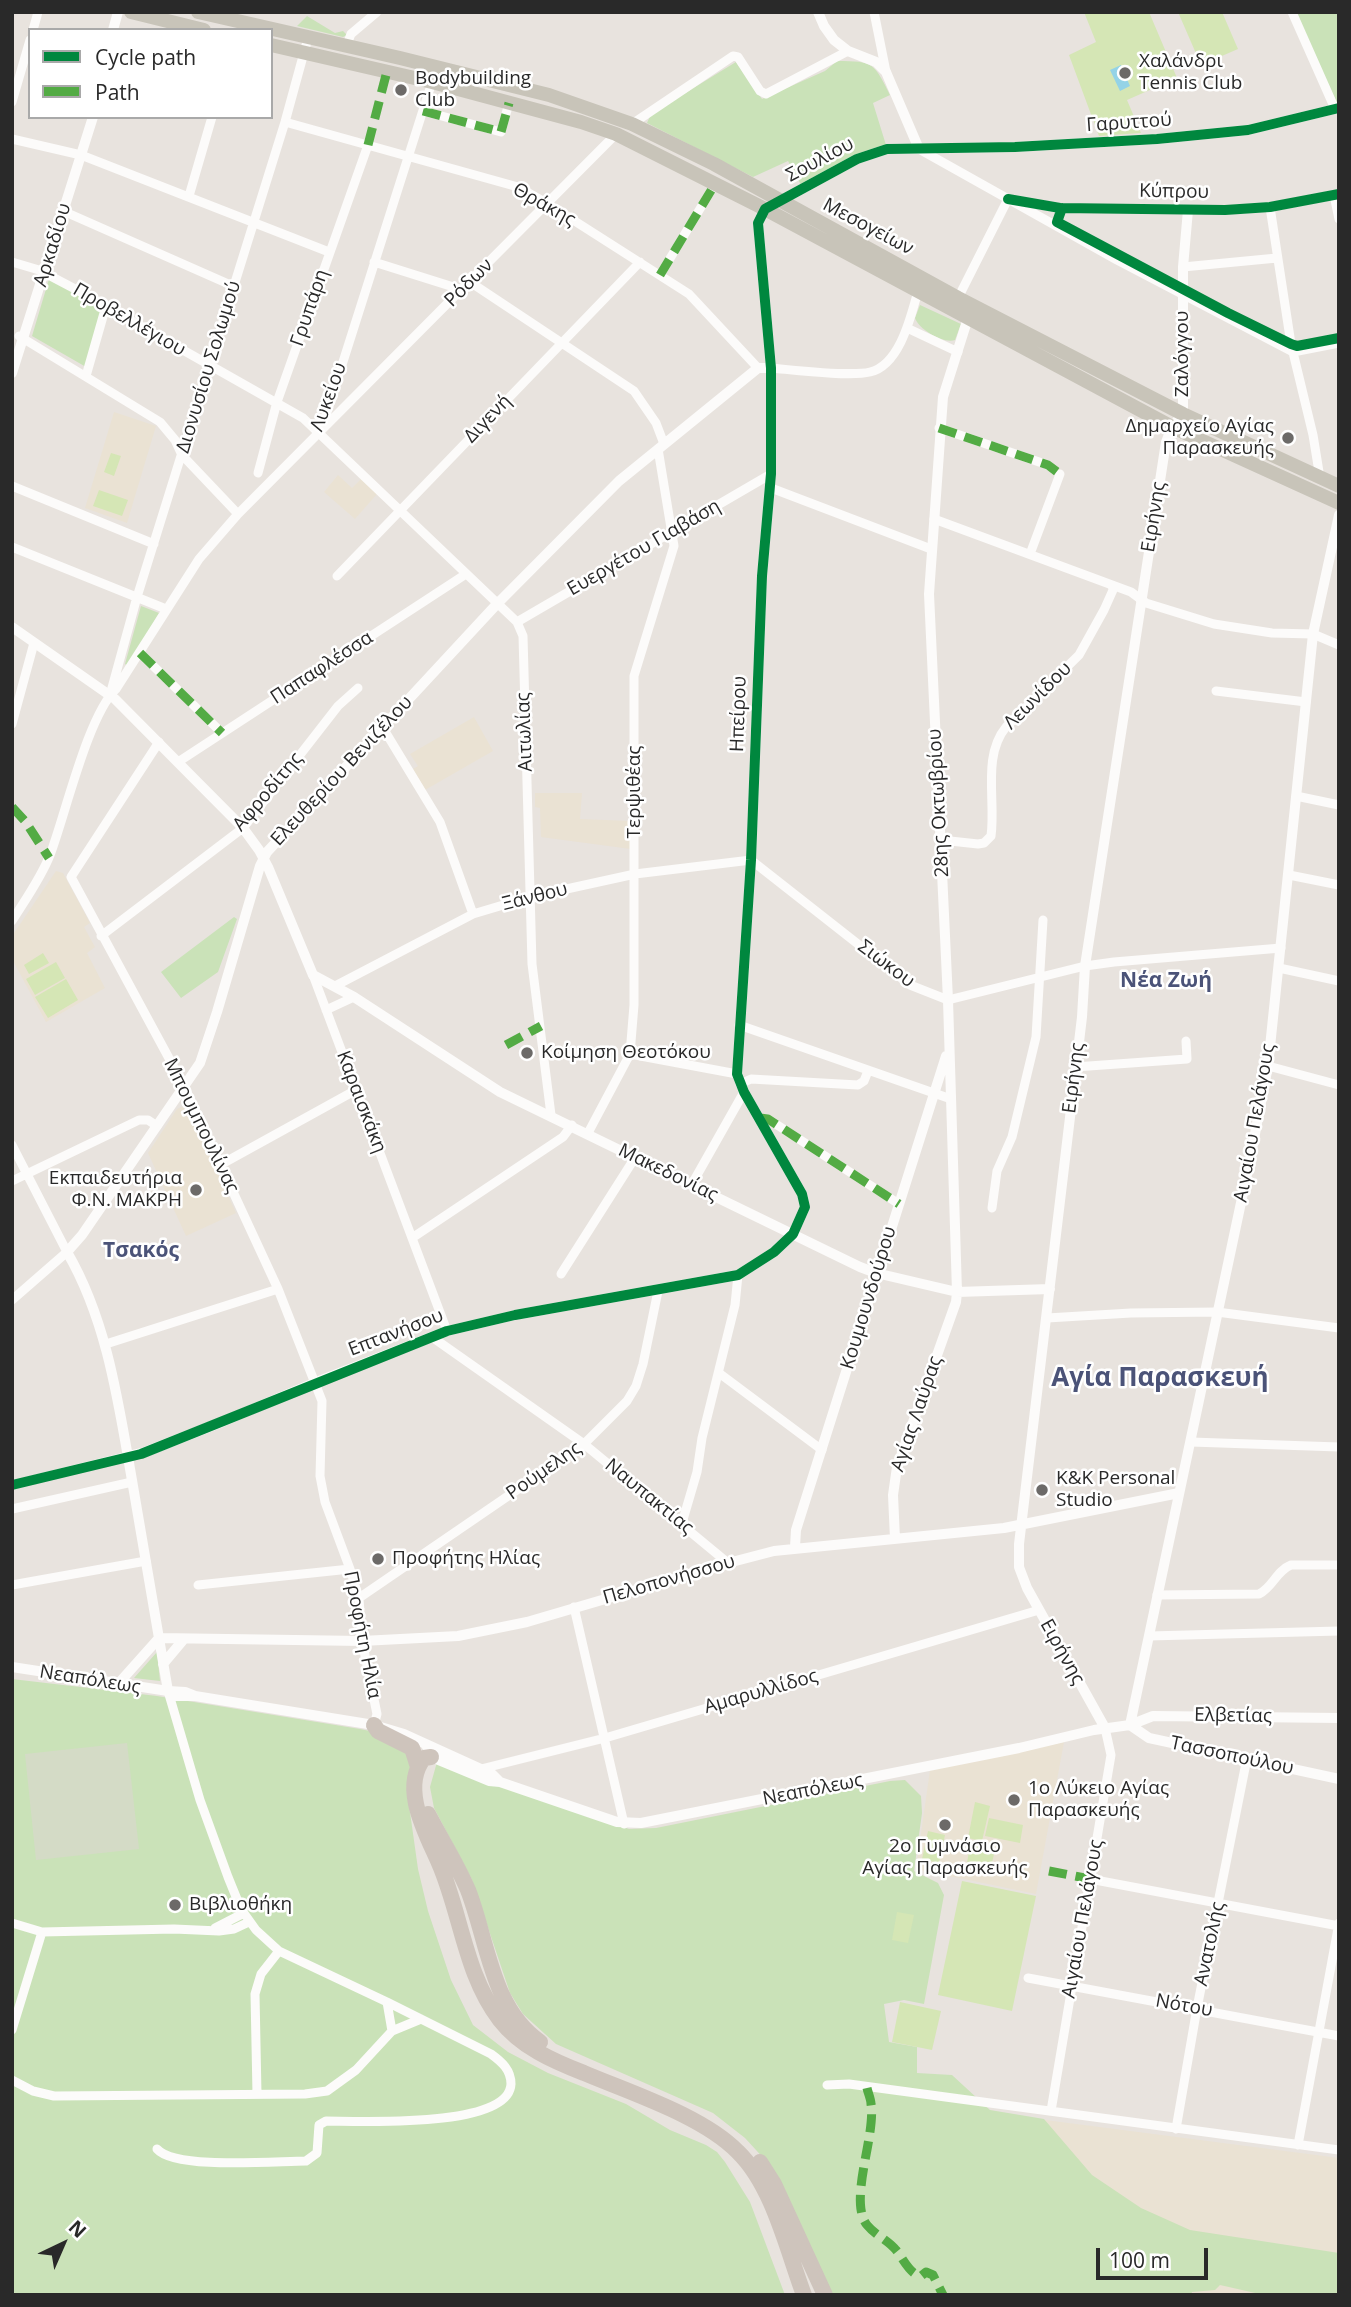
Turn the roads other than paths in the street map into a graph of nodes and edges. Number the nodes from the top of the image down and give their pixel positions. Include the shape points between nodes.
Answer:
1 (131, 12) edge
2 (198, 12) edge
3 (377, 12) edge
4 (818, 12) edge
5 (874, 12) edge
6 (1292, 12) edge
7 (196, 28) edge
8 (250, 28) edge
9 (273, 35) edge
10 (273, 45) edge
11 (306, 45) junction
12 (28, 47) edge
13 (346, 47) junction
14 (848, 51) junction
15 (886, 72) junction
16 (432, 82) junction
17 (12, 102) edge
18 (509, 103) junction
19 (1337, 108) edge
20 (423, 111) junction
21 (86, 119) edge
22 (92, 119) edge
23 (211, 119) edge
24 (285, 122) junction
25 (632, 124) junction
26 (617, 134) junction
27 (12, 139) edge
28 (368, 145) junction
29 (919, 149) junction
30 (78, 153) junction
31 (408, 156) junction
32 (715, 184) junction
33 (1337, 195) edge
34 (189, 196) junction
35 (1009, 199) junction
36 (548, 204) junction
37 (1270, 207) junction
38 (773, 208) junction
39 (1060, 208) junction
40 (1188, 210) junction
41 (63, 211) junction
42 (1339, 219) edge
43 (253, 223) junction
44 (1054, 224) junction
45 (329, 252) junction
46 (1277, 258) junction
47 (12, 262) edge
48 (374, 262) junction
49 (640, 262) junction
50 (1183, 267) junction
51 (42, 272) junction
52 (660, 275) junction
53 (471, 282) junction
54 (233, 286) junction
55 (463, 290) junction
56 (918, 291) junction
57 (1183, 295) junction
58 (958, 298) junction
59 (106, 306) junction
60 (968, 318) junction
61 (907, 328) junction
62 (21, 337) junction
63 (562, 342) junction
64 (1339, 343) edge
65 (958, 352) junction
66 (1293, 352) junction
67 (12, 359) edge
68 (209, 365) junction
69 (758, 368) junction
70 (771, 368) junction
71 (12, 373) edge
72 (86, 376) junction
73 (277, 402) junction
74 (1183, 414) junction
75 (1172, 427) junction
76 (939, 428) junction
77 (321, 432) junction
78 (661, 446) junction
79 (182, 455) junction
80 (1048, 465) dead end
81 (258, 472) dead end
82 (771, 474) junction
83 (1060, 474) dead end
84 (1320, 478) junction
85 (12, 486) edge
86 (1339, 486) edge
87 (771, 488) junction
88 (1339, 503) edge
89 (398, 510) junction
90 (238, 514) junction
91 (1339, 515) edge
92 (934, 519) junction
93 (673, 531) junction
94 (154, 544) junction
95 (12, 547) edge
96 (931, 549) junction
97 (1030, 554) junction
98 (466, 574) junction
99 (337, 576) dead end
100 (1143, 584) junction
101 (1112, 590) junction
102 (1131, 592) junction
103 (137, 597) junction
104 (1141, 603) junction
105 (496, 605) junction
106 (166, 609) junction
107 (517, 622) junction
108 (12, 627) edge
109 (1313, 634) junction
110 (34, 643) junction
111 (1339, 645) edge
112 (140, 653) junction
113 (358, 688) dead end
114 (1216, 691) dead end
115 (110, 695) junction
116 (1306, 702) junction
117 (12, 724) edge
118 (383, 728) junction
119 (222, 733) junction
120 (159, 742) junction
121 (178, 762) junction
122 (1296, 796) junction
123 (1339, 805) edge
124 (243, 828) junction
125 (941, 840) junction
126 (751, 860) junction
127 (262, 862) junction
128 (635, 874) junction
129 (1289, 875) junction
130 (1339, 885) edge
131 (530, 897) junction
132 (473, 914) junction
133 (1043, 920) dead end
134 (12, 921) edge
135 (101, 936) junction
136 (1281, 948) junction
137 (1085, 966) junction
138 (1279, 968) junction
139 (313, 975) junction
140 (1039, 978) junction
141 (1339, 981) edge
142 (335, 986) junction
143 (354, 997) junction
144 (948, 1000) junction
145 (326, 1010) junction
146 (739, 1025) junction
147 (1185, 1041) dead end
148 (948, 1050) junction
149 (630, 1054) junction
150 (856, 1066) junction
151 (1268, 1066) junction
152 (1075, 1067) junction
153 (868, 1071) junction
154 (740, 1083) junction
155 (849, 1084) junction
156 (1339, 1085) edge
157 (184, 1086) junction
158 (356, 1090) junction
159 (933, 1093) junction
160 (951, 1099) junction
161 (551, 1115) junction
162 (758, 1118) junction
163 (572, 1125) junction
164 (157, 1126) junction
165 (588, 1133) junction
166 (12, 1145) edge
167 (636, 1156) junction
168 (220, 1165) junction
169 (27, 1174) junction
170 (12, 1181) edge
171 (692, 1184) junction
172 (899, 1204) junction
173 (992, 1208) dead end
174 (793, 1234) junction
175 (412, 1238) junction
176 (67, 1252) junction
177 (876, 1273) junction
178 (561, 1274) dead end
179 (738, 1275) junction
180 (278, 1289) junction
181 (1050, 1289) junction
182 (658, 1291) junction
183 (957, 1292) junction
184 (12, 1300) edge
185 (1217, 1312) junction
186 (1046, 1318) junction
187 (1339, 1328) edge
188 (447, 1331) junction
189 (432, 1337) junction
190 (106, 1345) junction
191 (719, 1373) junction
192 (314, 1383) junction
193 (1191, 1442) junction
194 (584, 1444) junction
195 (1339, 1447) edge
196 (822, 1450) junction
197 (128, 1456) junction
198 (132, 1482) junction
199 (12, 1485) edge
200 (1179, 1493) junction
201 (12, 1509) edge
202 (682, 1523) junction
203 (1021, 1525) junction
204 (895, 1539) junction
205 (795, 1548) junction
206 (146, 1561) junction
207 (728, 1563) junction
208 (1339, 1565) edge
209 (350, 1569) junction
210 (12, 1585) edge
211 (198, 1585) dead end
212 (1157, 1595) junction
213 (359, 1598) junction
214 (574, 1607) junction
215 (1039, 1610) junction
216 (1339, 1631) edge
217 (1149, 1636) junction
218 (159, 1638) junction
219 (184, 1639) junction
220 (362, 1640) junction
221 (163, 1664) junction
222 (12, 1667) edge
223 (118, 1684) junction
224 (168, 1691) junction
225 (1339, 1718) edge
226 (374, 1725) junction
227 (1130, 1725) junction
228 (1105, 1728) junction
229 (605, 1738) junction
230 (425, 1756) junction
231 (1247, 1758) junction
232 (481, 1769) junction
233 (1339, 1779) edge
234 (500, 1782) junction
235 (624, 1824) junction
236 (1090, 1879) junction
237 (1219, 1902) junction
238 (246, 1917) junction
239 (12, 1923) edge
240 (1339, 1925) edge
241 (42, 1932) junction
242 (279, 1951) junction
243 (1028, 1978) dead end
244 (1072, 1986) junction
245 (387, 2002) junction
246 (1197, 2008) junction
247 (421, 2019) junction
248 (12, 2030) edge
249 (391, 2031) junction
250 (1319, 2032) junction
251 (1339, 2036) edge
252 (12, 2080) edge
253 (827, 2085) dead end
254 (257, 2094) junction
255 (1051, 2111) junction
256 (1176, 2129) junction
257 (1298, 2145) junction
258 (158, 2149) dead end
259 (1339, 2150) edge
260 (804, 2295) edge
261 (825, 2295) edge

1 - 7 main road
2 - 8 main road, Μεσογείων
3 - 13 street via 351,34
4 - 14 street via 828,33
5 - 15 street
6 - 19 street
9 - 11 main road, Μεσογείων
10 - 11 main road, Μεσογείων
11 - 13 main road, Μεσογείων
11 - 16 main road, Μεσογείων
11 - 24 street, Διονυσίου Σολωμού
12 - 17 street
13 - 25 main road, Μεσογείων via 549,95
14 - 15 street via 876,62
14 - 25 street via 766,94 733,56
15 - 29 street
16 - 18 main road, Μεσογείων
16 - 20 street, Λυκείου
18 - 20 street via 501,132
18 - 26 main road, Μεσογείων
19 - 29 street, Γαρυττού via 1258,128 1211,134 1075,145
20 - 31 street, Λυκείου
21 - 30 street, Αρκαδίου
22 - 30 street, Αρκαδίου
23 - 34 street
24 - 28 street, Θράκης
24 - 43 street, Διονυσίου Σολωμού
25 - 38 main road, Μεσογείων via 715,164
26 - 32 main road, Μεσογείων
26 - 36 street, Ρόδων
27 - 30 street
28 - 31 street, Θράκης
28 - 45 street, Γρυπάρη
29 - 35 street
29 - 38 street, Σουλίου via 868,154
30 - 34 street
30 - 41 street, Αρκαδίου
30 - 51 street, Αρκαδίου
31 - 36 street, Θράκης via 518,187
31 - 48 street, Λυκείου
32 - 38 main road, Μεσογείων
32 - 52 street
33 - 37 street, Κύπρου
33 - 42 street
34 - 43 street
35 - 39 street, Κύπρου
35 - 44 street
35 - 58 street
36 - 49 street, Θράκης
36 - 53 street, Ρόδων
37 - 40 street, Κύπρου
37 - 46 street
38 - 56 main road, Μεσογείων
38 - 58 main road, Μεσογείων
38 - 70 street, Ηπείρου via 761,235
39 - 40 street, Κύπρου
39 - 44 street
40 - 50 street, Ζαλόγγου
41 - 51 street, Αρκαδίου
41 - 54 street
43 - 45 street
43 - 54 street, Διονυσίου Σολωμού
44 - 57 street
45 - 73 street, Γρυπάρη
46 - 50 street
46 - 66 street
47 - 51 street, Προβελλέγιου
48 - 55 street
48 - 77 street, Λυκείου
49 - 52 street, Θράκης
49 - 63 street, Διγενή
50 - 57 street, Ζαλόγγου
51 - 59 street, Προβελλέγιου
51 - 62 street, Αρκαδίου
52 - 69 street, Θράκης via 700,303
53 - 55 street, Ρόδων
53 - 63 street, Τερψιθέας
54 - 68 street, Διονυσίου Σολωμού
55 - 77 street, Ρόδων
56 - 60 main road, Μεσογείων
56 - 61 street
57 - 66 street
57 - 74 street, Ζαλόγγου
58 - 74 main road, Μεσογείων
59 - 68 street, Προβελλέγιου
59 - 72 street
60 - 65 street, 28ης Οκτωβρίου
60 - 75 main road, Μεσογείων
61 - 65 street
61 - 70 street via 894,352 870,372
62 - 67 street, Αρκαδίου
62 - 71 street, Αρκαδίου
62 - 72 street
63 - 78 street, Τερψιθέας via 634,391 656,423
63 - 89 street, Διγενή
64 - 66 street
65 - 76 street, 28ης Οκτωβρίου via 943,397
66 - 84 street
68 - 73 street, Προβελλέγιου
68 - 79 street, Διονυσίου Σολωμού
69 - 70 street
69 - 78 street, Ελευθερίου Βενιζέλου
70 - 82 street, Ηπείρου
72 - 79 street via 160,422
73 - 77 street, Προβελλέγιου
73 - 81 street, Γρυπάρη
74 - 75 street, Ειρήνης
74 - 84 main road, Μεσογείων
75 - 88 main road, Μεσογείων
75 - 100 street, Ειρήνης
76 - 80 street
76 - 92 street, 28ης Οκτωβρίου
77 - 89 street
77 - 90 street, Λυκείου
78 - 93 street, Τερψιθέας
78 - 105 street, Ελευθερίου Βενιζέλου
79 - 90 street
79 - 94 street, Διονυσίου Σολωμού
82 - 87 street, Ηπείρου
82 - 93 street, Ευεργέτου Γιαβάση
83 - 97 street
84 - 86 main road, Μεσογείων
85 - 94 street
87 - 96 street
87 - 126 street, Ηπείρου via 762,576
89 - 98 street
89 - 99 street, Διγενή
90 - 106 street, Λυκείου via 199,559
91 - 109 street, Αιγαίου Πελάγους
92 - 96 street, 28ης Οκτωβρίου
92 - 97 street
93 - 107 street, Ευεργέτου Γιαβάση
93 - 128 street, Τερψιθέας via 673,552 634,676
94 - 103 street, Διονυσίου Σολωμού
95 - 103 street
96 - 125 street, 28ης Οκτωβρίου via 929,594
97 - 101 street
98 - 105 street
98 - 119 street, Παπαφλέσσα
100 - 102 street
100 - 104 street, Ειρήνης
101 - 102 street
101 - 104 street
101 - 125 street, Λεωνίδου via 1079,654 996,741 988,841
102 - 104 street
103 - 106 street
103 - 115 street, Διονυσίου Σολωμού
104 - 109 street via 1214,624
104 - 137 street, Ειρήνης
105 - 107 street
105 - 118 street, Ελευθερίου Βενιζέλου
106 - 112 street, Λυκείου
107 - 131 street, Αιτωλίας via 523,636
108 - 110 street, Καραισκάκη
109 - 111 street
109 - 116 street, Αιγαίου Πελάγους
110 - 115 street, Καραισκάκη
110 - 117 street
112 - 115 street, Λυκείου
112 - 119 street
113 - 124 street, Αφροδίτης via 338,706
114 - 116 street
115 - 120 street, Καραισκάκη
115 - 134 street via 96,721 49,858
116 - 122 street, Αιγαίου Πελάγους
118 - 127 street, Ελευθερίου Βενιζέλου via 270,847
118 - 132 street via 440,822
119 - 121 street, Παπαφλέσσα
120 - 121 street, Καραισκάκη
120 - 135 street, Μπουμπουλίνας via 71,877
121 - 124 street, Καραισκάκη
122 - 123 street
122 - 129 street, Αιγαίου Πελάγους
124 - 127 street, Καραισκάκη
124 - 135 street, Αφροδίτης
125 - 144 street, 28ης Οκτωβρίου
126 - 128 street, Ξάνθου
126 - 144 street, Σιώκου via 910,985
126 - 146 street, Ηπείρου
127 - 139 street, Καραισκάκη
127 - 157 street, Ελευθερίου Βενιζέλου via 204,1052
128 - 131 street, Ξάνθου
128 - 149 street, Τερψιθέας
129 - 130 street
129 - 136 street, Αιγαίου Πελάγους
131 - 132 street, Ξάνθου
131 - 161 street, Αιτωλίας
132 - 142 street, Ξάνθου
133 - 140 street
135 - 157 street, Μπουμπουλίνας
136 - 137 street
136 - 138 street, Αιγαίου Πελάγους
137 - 140 street
137 - 152 street, Ειρήνης
138 - 141 street
138 - 151 street, Αιγαίου Πελάγους
139 - 142 street, Μακεδονίας
139 - 145 street, Καραισκάκη
140 - 144 street
140 - 173 street via 1036,1037 1012,1138 997,1171
142 - 143 street, Μακεδονίας
143 - 145 street
143 - 161 street, Μακεδονίας via 500,1092
144 - 148 street, 28ης Οκτωβρίου
145 - 158 street, Καραισκάκη
146 - 150 street
146 - 154 street, Ηπείρου
147 - 152 street via 1186,1059
148 - 159 street, Κουμουνδούρου
148 - 160 street, 28ης Οκτωβρίου
149 - 154 street
149 - 165 street, Τερψιθέας
150 - 153 street
150 - 155 street
151 - 156 street
151 - 185 street, Αιγαίου Πελάγους
152 - 181 street, Ειρήνης
153 - 155 street via 864,1081
153 - 159 street
154 - 155 street via 751,1079
154 - 162 street, Ηπείρου
154 - 171 street
157 - 164 street, Ελευθερίου Βενιζέλου
157 - 168 street, Μπουμπουλίνας
158 - 168 street
158 - 175 street, Καραισκάκη
159 - 160 street
159 - 172 street, Κουμουνδούρου
160 - 183 street, 28ης Οκτωβρίου
161 - 163 street, Μακεδονίας
162 - 172 street via 768,1119
162 - 174 street, Ηπείρου via 805,1202
163 - 165 street, Μακεδονίας
163 - 175 street via 563,1137
164 - 169 street via 139,1120
164 - 176 street, Ελευθερίου Βενιζέλου
165 - 167 street, Μακεδονίας
166 - 169 street
167 - 171 street, Μακεδονίας
167 - 178 street
168 - 180 street, Μπουμπουλίνας
169 - 170 street
169 - 176 street
171 - 174 street, Μακεδονίας
172 - 177 street, Κουμουνδούρου
174 - 177 street, Μακεδονίας
174 - 179 street, Επτανήσου
175 - 188 street, Καραισκάκη
176 - 184 street, Ελευθερίου Βενιζέλου
176 - 190 street
177 - 183 street, Μακεδονίας
177 - 196 street, Κουμουνδούρου
179 - 182 street, Επτανήσου
179 - 191 street
180 - 190 street
180 - 192 street, Μπουμπουλίνας
181 - 183 street, Μακεδονίας
181 - 186 street, Ειρήνης
182 - 188 street, Επτανήσου
182 - 194 street, Ρούμελης via 636,1386
183 - 204 street, Αγίας Λαύρας via 897,1467
185 - 186 street
185 - 187 street
185 - 193 street, Αιγαίου Πελάγους
186 - 203 street, Ειρήνης
188 - 189 street, Επτανήσου
189 - 192 street, Επτανήσου
189 - 194 street, Ναυπακτίας
190 - 197 street
191 - 196 street
191 - 202 street
192 - 197 street, Επτανήσου
192 - 209 street, Προφήτη Ηλία via 322,1401 320,1476 325,1502
193 - 195 street
193 - 200 street, Αιγαίου Πελάγους
194 - 202 street, Ναυπακτίας
194 - 213 street, Ρούμελης
196 - 205 street, Κουμουνδούρου via 796,1530
197 - 198 street
197 - 199 street, Επτανήσου
198 - 201 street
198 - 206 street
200 - 203 street, Πελοπονήσσου
200 - 212 street, Αιγαίου Πελάγους
202 - 207 street, Ναυπακτίας
203 - 204 street, Πελοπονήσσου
203 - 215 street, Ειρήνης via 1019,1567
204 - 205 street, Πελοπονήσσου
205 - 207 street, Πελοπονήσσου
206 - 210 street
206 - 218 street
207 - 214 street, Πελοπονήσσου
208 - 212 street via 1291,1565 1259,1594
209 - 211 street
209 - 213 street, Προφήτη Ηλία
212 - 217 street, Αιγαίου Πελάγους
213 - 220 street, Προφήτη Ηλία
214 - 220 street, Πελοπονήσσου via 458,1636
214 - 229 street
215 - 228 street, Ειρήνης
215 - 229 street, Αμαρυλλίδος
216 - 217 street
217 - 227 street, Αιγαίου Πελάγους
218 - 219 street, Πελοπονήσσου
218 - 221 street
218 - 223 street
219 - 220 street, Πελοπονήσσου
219 - 221 street
220 - 226 street, Προφήτη Ηλία via 377,1714
221 - 224 street
222 - 223 street, Νεαπόλεως
223 - 224 street, Νεαπόλεως
224 - 226 street, Νεαπόλεως
224 - 238 street via 200,1800
225 - 227 street, Ελβετίας via 1153,1716
226 - 230 street, Νεαπόλεως
226 - 230 highway
227 - 228 street, Νεαπόλεως
227 - 231 street, Τασσοπούλου via 1149,1738
228 - 235 street, Νεαπόλεως via 829,1787
228 - 236 street, Αιγαίου Πελάγους via 1111,1755
229 - 232 street, Αμαρυλλίδος
229 - 235 street
230 - 232 street
230 - 234 street
230 - 260 highway via 415,1791 421,1820 476,1975 501,2021 550,2058 698,2122 732,2145 764,2189
230 - 261 highway via 423,1801 464,1882 500,1990 514,2017 545,2045 698,2111 737,2137 774,2184
231 - 233 street, Τασσοπούλου
231 - 237 street, Ανατολής
232 - 234 street
234 - 235 street, Νεαπόλεως
236 - 237 street
236 - 244 street, Αιγαίου Πελάγους
237 - 240 street
237 - 246 street, Ανατολής
238 - 241 street via 210,1930
238 - 242 street
239 - 241 street
240 - 250 street
241 - 248 street
242 - 245 street
242 - 254 street via 261,1974 255,1994
243 - 244 street, Νότου
244 - 246 street, Νότου
244 - 255 street, Αιγαίου Πελάγους
245 - 247 street
245 - 249 street
246 - 250 street, Νότου
246 - 256 street, Ανατολής
247 - 249 street
247 - 258 street via 499,2060 510,2075 508,2096 486,2109 455,2117 326,2121 319,2125 317,2154 306,2161 196,2162 163,2156
249 - 254 street via 356,2070 327,2091
250 - 251 street, Νότου
250 - 257 street
252 - 254 street via 54,2096
253 - 255 street via 849,2084
255 - 256 street
256 - 257 street
257 - 259 street

